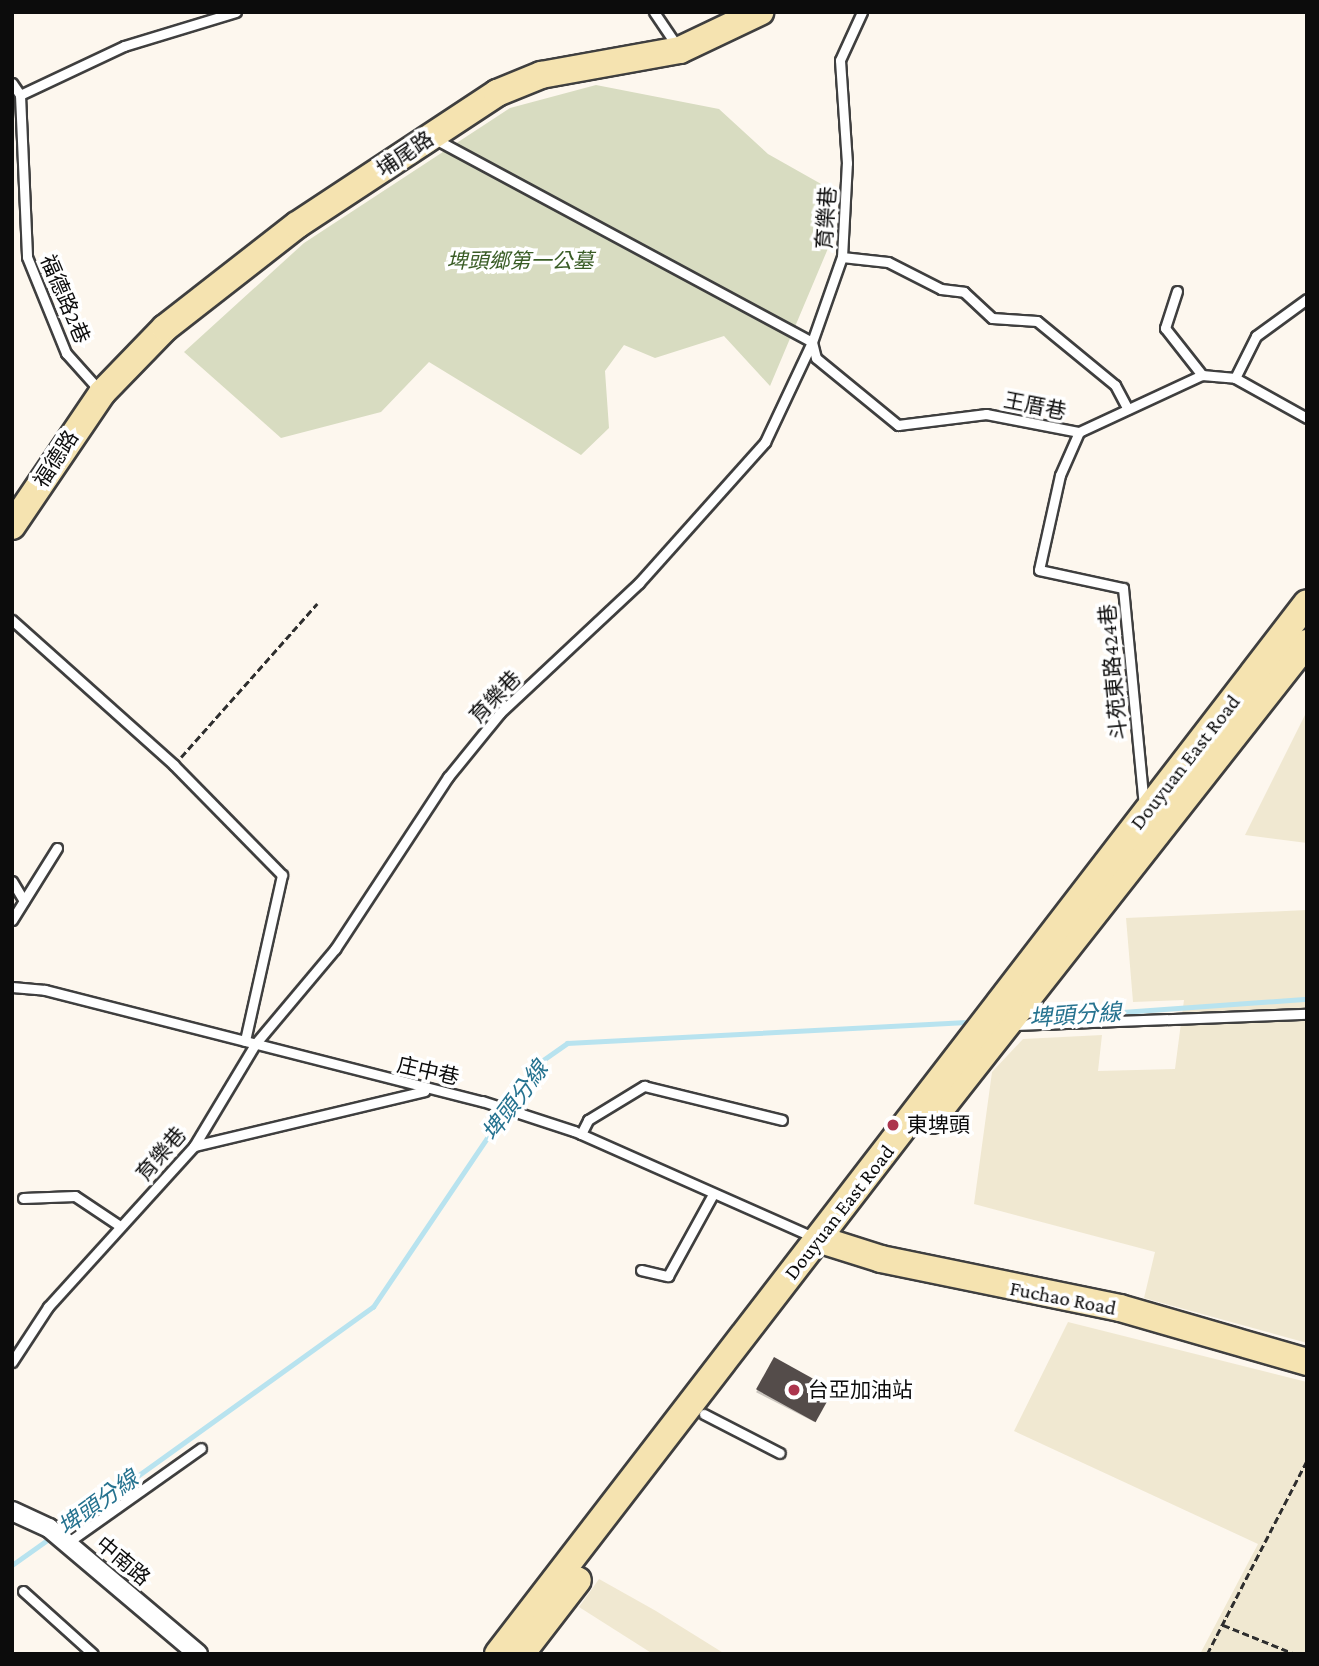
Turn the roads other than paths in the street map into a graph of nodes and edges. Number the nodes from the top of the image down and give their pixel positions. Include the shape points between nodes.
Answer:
1 (236, 12) edge
2 (654, 12) edge
3 (760, 12) edge
4 (862, 12) edge
5 (680, 50) junction
6 (12, 83) edge
7 (20, 95) junction
8 (430, 137) junction
9 (842, 257) junction
10 (1177, 291) dead end
11 (1307, 299) edge
12 (812, 342) junction
13 (1202, 375) junction
14 (1235, 378) junction
15 (102, 393) junction
16 (1128, 409) junction
17 (1307, 418) edge
18 (1079, 432) junction
19 (12, 526) edge
20 (1307, 603) edge
21 (12, 620) edge
22 (1307, 643) edge
23 (1144, 814) junction
24 (57, 848) dead end
25 (12, 881) edge
26 (24, 901) junction
27 (12, 920) edge
28 (12, 987) edge
29 (1307, 1014) edge
30 (1009, 1025) junction
31 (981, 1028) junction
32 (245, 1041) junction
33 (256, 1043) junction
34 (430, 1090) junction
35 (782, 1120) dead end
36 (581, 1134) junction
37 (194, 1146) junction
38 (713, 1194) junction
39 (23, 1198) dead end
40 (120, 1226) junction
41 (825, 1242) junction
42 (641, 1270) dead end
43 (12, 1362) edge
44 (1307, 1362) edge
45 (709, 1398) junction
46 (201, 1448) dead end
47 (780, 1453) dead end
48 (12, 1511) edge
49 (67, 1544) junction
50 (23, 1591) dead end
51 (558, 1592) junction
52 (93, 1654) edge
53 (198, 1654) edge
54 (498, 1654) edge
55 (522, 1654) edge

1 - 7 lane via 124,46
2 - 5 lane
3 - 5 main road, 埔尾路
4 - 9 lane, 育樂巷 via 839,60 847,163
5 - 8 main road, 埔尾路 via 541,75 496,93
6 - 7 lane
7 - 15 lane, 福德路2巷 via 27,257 66,353
8 - 12 lane
8 - 15 main road, 埔尾路 via 229,272
9 - 12 lane, 育樂巷
9 - 16 lane via 888,262 941,289 964,292 992,318 1037,321 1115,385
10 - 13 lane via 1165,328
11 - 14 lane via 1256,335
12 - 18 lane, 王厝巷 via 816,358 898,425 986,414
12 - 33 lane, 育樂巷 via 765,442 639,583 500,713 448,777 335,949
13 - 14 lane, 王厝巷
13 - 16 lane, 王厝巷
14 - 17 lane, 王厝巷
15 - 19 main road, 福德路
16 - 18 lane, 王厝巷
18 - 23 lane, 斗苑東路424巷 via 1060,475 1039,570 1123,588
20 - 23 main road, Douyuan East Road
21 - 32 lane via 174,765 282,875
22 - 30 main road, Douyuan East Road
23 - 31 main road, Douyuan East Road
24 - 26 lane
25 - 26 lane
26 - 27 lane
28 - 32 lane, 庄中巷
29 - 30 lane
30 - 31 lane
30 - 41 main road, Douyuan East Road
31 - 41 main road, Douyuan East Road
32 - 33 lane, 庄中巷
33 - 34 lane, 庄中巷
33 - 37 lane, 育樂巷
34 - 36 lane, 庄中巷
34 - 37 lane
35 - 36 lane via 644,1086 588,1120
36 - 38 lane, 庄中巷
37 - 40 lane, 育樂巷
38 - 41 lane, 庄中巷
38 - 42 lane via 668,1276
39 - 40 lane via 75,1196
40 - 43 lane, 育樂巷 via 48,1307
41 - 44 main road, Fuchao Road via 1120,1308
41 - 45 main road, Douyuan East Road
45 - 47 lane
45 - 51 main road, Douyuan East Road
46 - 49 lane
48 - 49 street, 中南路
49 - 53 street, 中南路
50 - 52 lane
51 - 54 main road, Douyuan East Road
51 - 55 main road, Douyuan East Road

